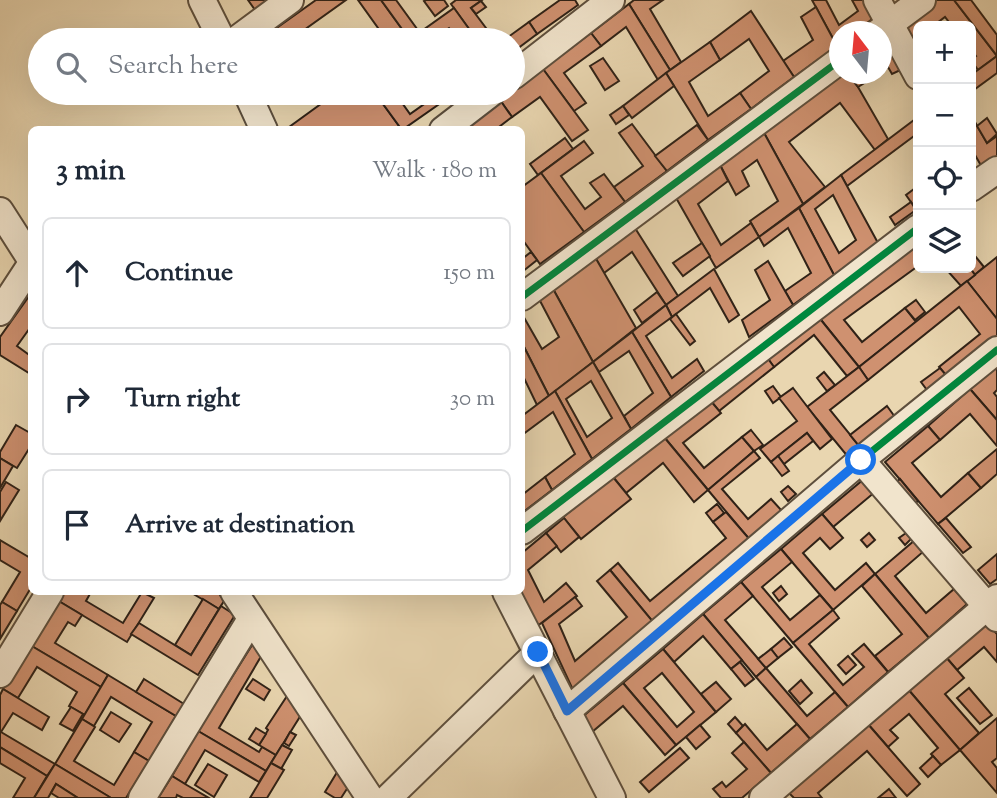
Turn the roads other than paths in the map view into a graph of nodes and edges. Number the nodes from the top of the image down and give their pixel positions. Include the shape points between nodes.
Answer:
1 (290, 0) edge
2 (611, 0) edge
3 (877, 0) edge
4 (922, 0) edge
5 (208, 3) edge
6 (883, 21) edge
7 (892, 23) edge
8 (217, 28) edge
9 (252, 28) edge
10 (892, 38) edge
11 (525, 67) edge
12 (829, 68) edge
13 (913, 69) edge
14 (253, 105) edge
15 (475, 105) edge
16 (262, 126) edge
17 (448, 126) edge
18 (0, 211) edge
19 (913, 232) edge
20 (28, 256) edge
21 (28, 268) edge
22 (525, 295) edge
23 (0, 312) edge
24 (997, 350) edge
25 (861, 460) junction
26 (525, 529) edge
27 (48, 595) edge
28 (236, 595) edge
29 (508, 595) edge
30 (994, 608) edge
31 (251, 619) junction
32 (538, 652) junction
33 (0, 674) edge
34 (567, 711) junction
35 (373, 797) edge
36 (142, 798) edge
37 (612, 798) edge
38 (763, 798) edge

1 - 9 street
2 - 11 street
3 - 6 street
4 - 7 street
5 - 8 street
10 - 13 street
12 - 22 street
14 - 16 street
15 - 17 street
18 - 20 street
19 - 26 street
21 - 23 street
24 - 25 street
25 - 30 street
25 - 34 street
27 - 33 street
28 - 31 street
29 - 32 street
30 - 38 street
31 - 35 street
31 - 36 street
32 - 34 street
32 - 35 street
34 - 37 street

